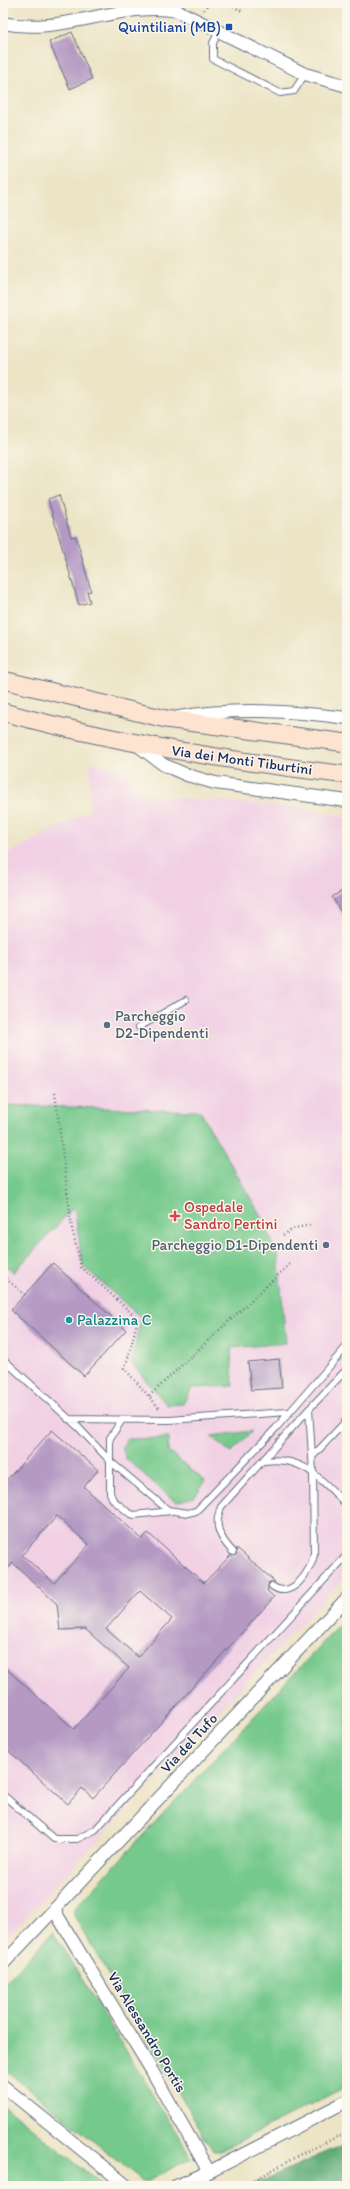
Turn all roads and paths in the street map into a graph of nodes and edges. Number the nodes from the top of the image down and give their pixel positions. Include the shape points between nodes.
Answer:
1 (226, 3) edge
2 (242, 11) dead end
3 (3, 23) edge
4 (219, 32) junction
5 (305, 74) junction
6 (347, 86) edge
7 (3, 680) edge
8 (3, 712) edge
9 (347, 718) edge
10 (166, 719) junction
11 (347, 743) edge
12 (136, 744) junction
13 (347, 775) edge
14 (347, 801) edge
15 (186, 1000) dead end
16 (139, 1027) dead end
17 (55, 1093) dead end
18 (312, 1225) dead end
19 (283, 1235) dead end
20 (291, 1263) dead end
21 (3, 1276) edge
22 (25, 1294) dead end
23 (347, 1346) edge
24 (3, 1359) edge
25 (347, 1369) edge
26 (149, 1396) junction
27 (309, 1409) junction
28 (288, 1412) junction
29 (68, 1419) junction
30 (122, 1420) junction
31 (169, 1420) junction
32 (347, 1420) edge
33 (312, 1457) junction
34 (264, 1461) junction
35 (111, 1462) junction
36 (313, 1472) junction
37 (347, 1505) edge
38 (173, 1511) junction
39 (233, 1552) dead end
40 (347, 1555) edge
41 (272, 1586) dead end
42 (347, 1598) edge
43 (3, 1795) edge
44 (54, 1910) junction
45 (3, 1964) edge
46 (3, 2086) edge
47 (347, 2101) edge
48 (347, 2132) edge
49 (209, 2172) junction
50 (127, 2186) edge
51 (176, 2186) edge
52 (244, 2186) edge

1 - 2 path
3 - 4 street via 42,24 133,6 155,5 178,11
4 - 5 street
4 - 5 lane via 212,43 213,59 280,93 294,91
5 - 6 street
7 - 10 main road, Via dei Monti Tiburtini
8 - 12 main road, Via dei Monti Tiburtini
9 - 10 street, Via dei Monti Tiburtini via 280,712 211,713
10 - 11 main road, Via dei Monti Tiburtini
12 - 13 main road, Via dei Monti Tiburtini via 188,754
12 - 14 street, Via dei Monti Tiburtini via 164,765 215,783
15 - 16 lane
17 - 26 path via 72,1228 81,1266 138,1319 124,1368
18 - 19 path via 295,1228
20 - 26 path
21 - 22 path
23 - 28 lane
24 - 29 lane
25 - 27 lane
26 - 31 path
27 - 33 lane
27 - 34 lane
28 - 31 lane
28 - 38 lane via 276,1428 196,1512
29 - 30 lane
29 - 35 lane
30 - 31 lane
30 - 35 lane via 110,1438
32 - 33 lane
33 - 36 lane
34 - 36 lane via 290,1460
34 - 39 lane via 221,1506 216,1517 217,1528 223,1542
35 - 38 lane via 168,1510
35 - 38 lane via 110,1493 113,1500 128,1513
36 - 37 lane
36 - 41 lane via 312,1565 298,1583 285,1590
40 - 43 lane via 95,1830 77,1839 54,1839
42 - 44 street, Via del Tufo
44 - 45 street, Via del Tufo
44 - 49 street, Via Alessandro Portis via 152,2071
46 - 50 street
47 - 49 street
48 - 52 path via 300,2154
49 - 51 street

